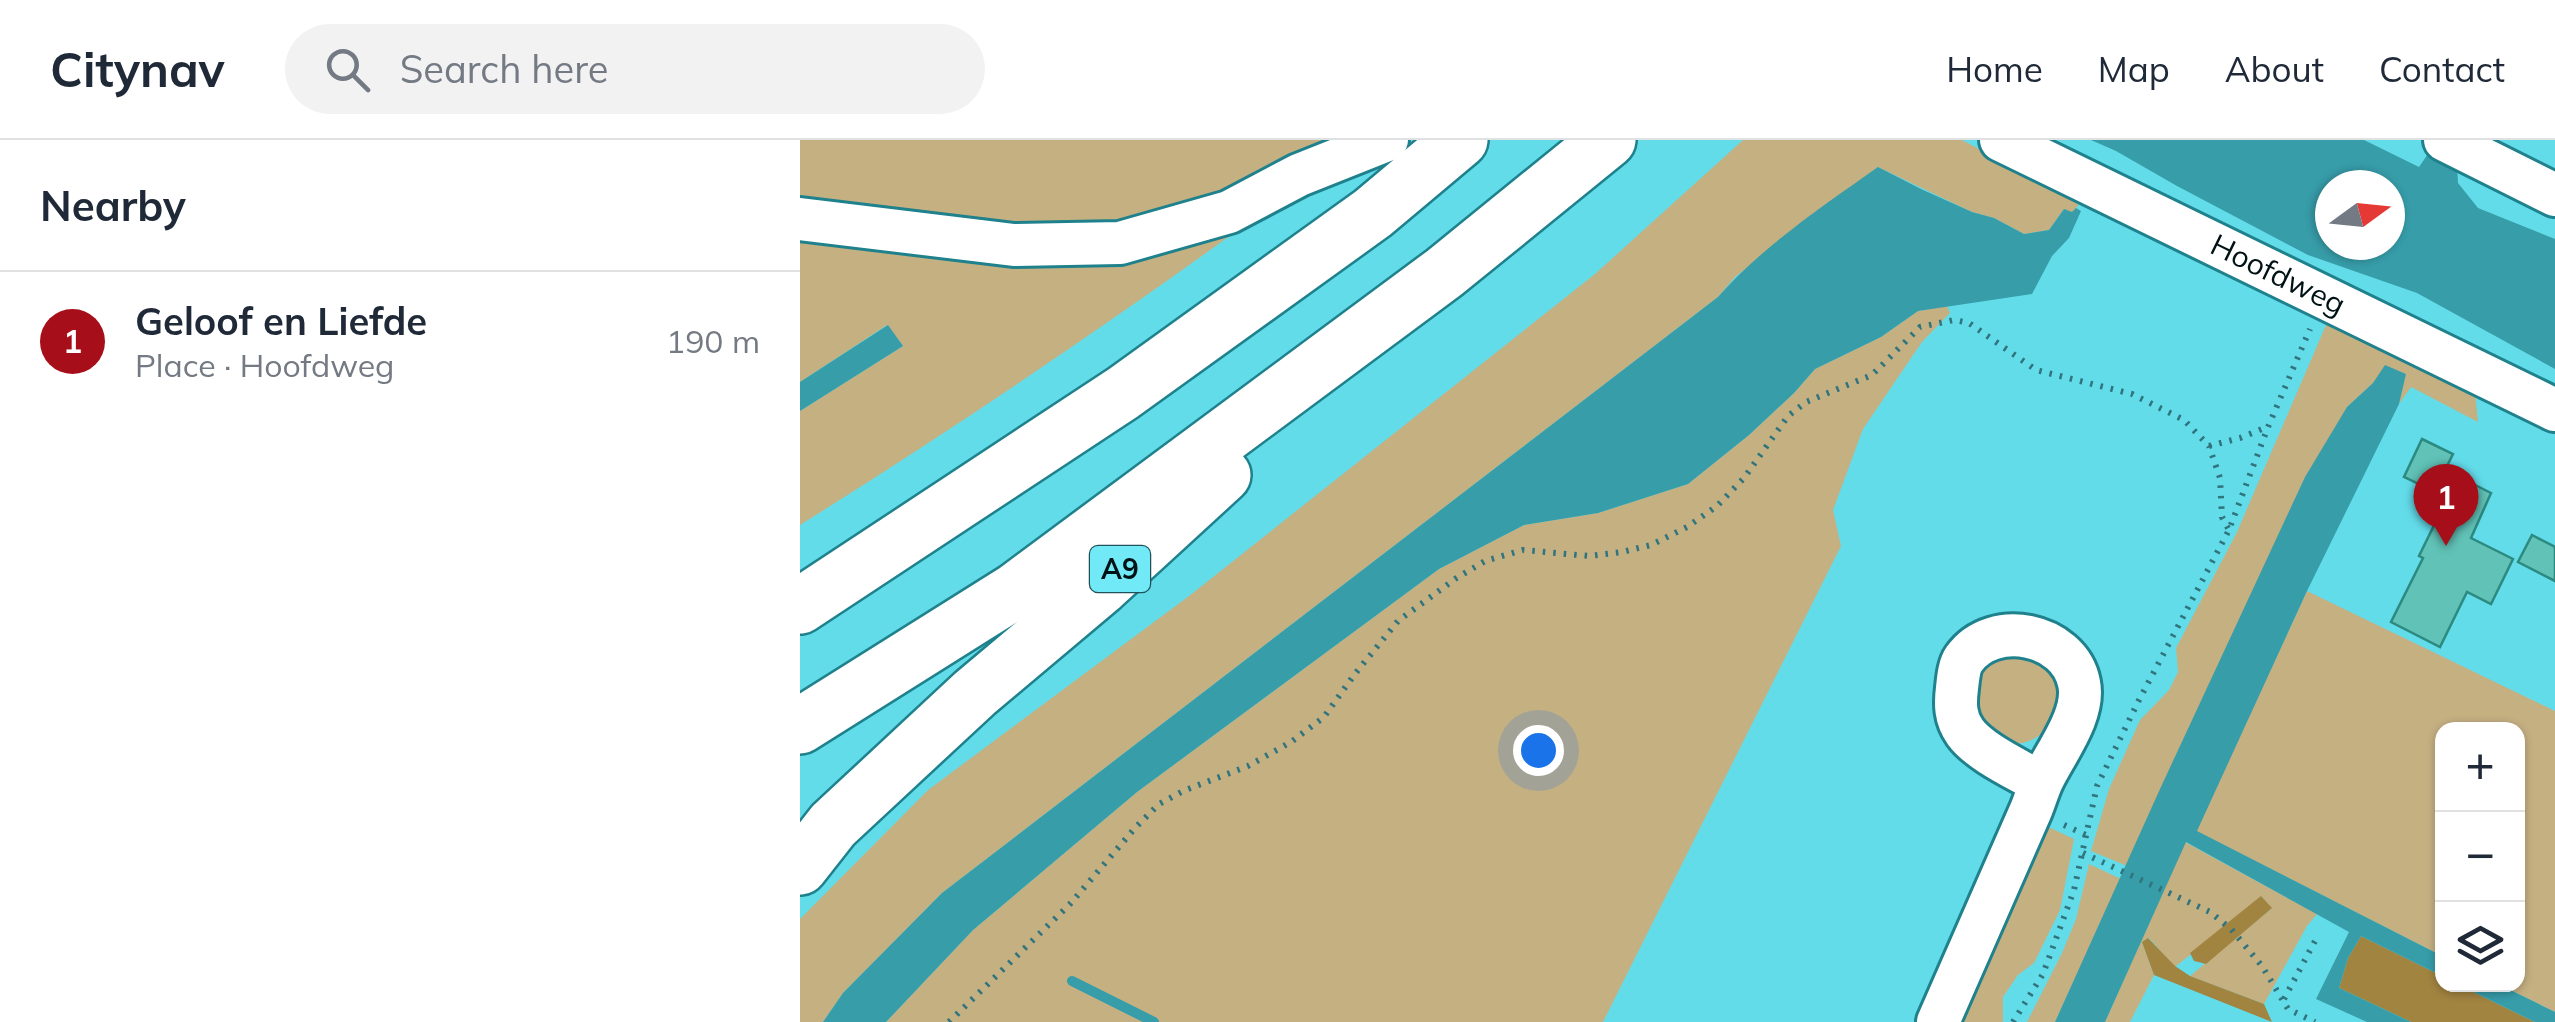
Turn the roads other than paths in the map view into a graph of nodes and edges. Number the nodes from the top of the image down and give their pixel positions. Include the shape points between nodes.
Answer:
1 (1387, 140) edge
2 (1460, 140) edge
3 (1608, 140) edge
4 (2002, 140) edge
5 (2462, 148) edge
6 (2555, 195) edge
7 (800, 218) edge
8 (1444, 272) junction
9 (2555, 410) edge
10 (800, 606) edge
11 (800, 726) edge
12 (2041, 783) dead end
13 (800, 866) edge
14 (1938, 1022) edge

1 - 7 street via 1229,212 1120,244 1014,246
2 - 10 highway via 1373,212 1123,393
3 - 8 highway, A9
4 - 9 street, Hoofdweg
5 - 6 street
8 - 11 highway, A9 via 1014,591
8 - 13 highway, A9 via 1101,587 975,693 833,826
12 - 14 street

